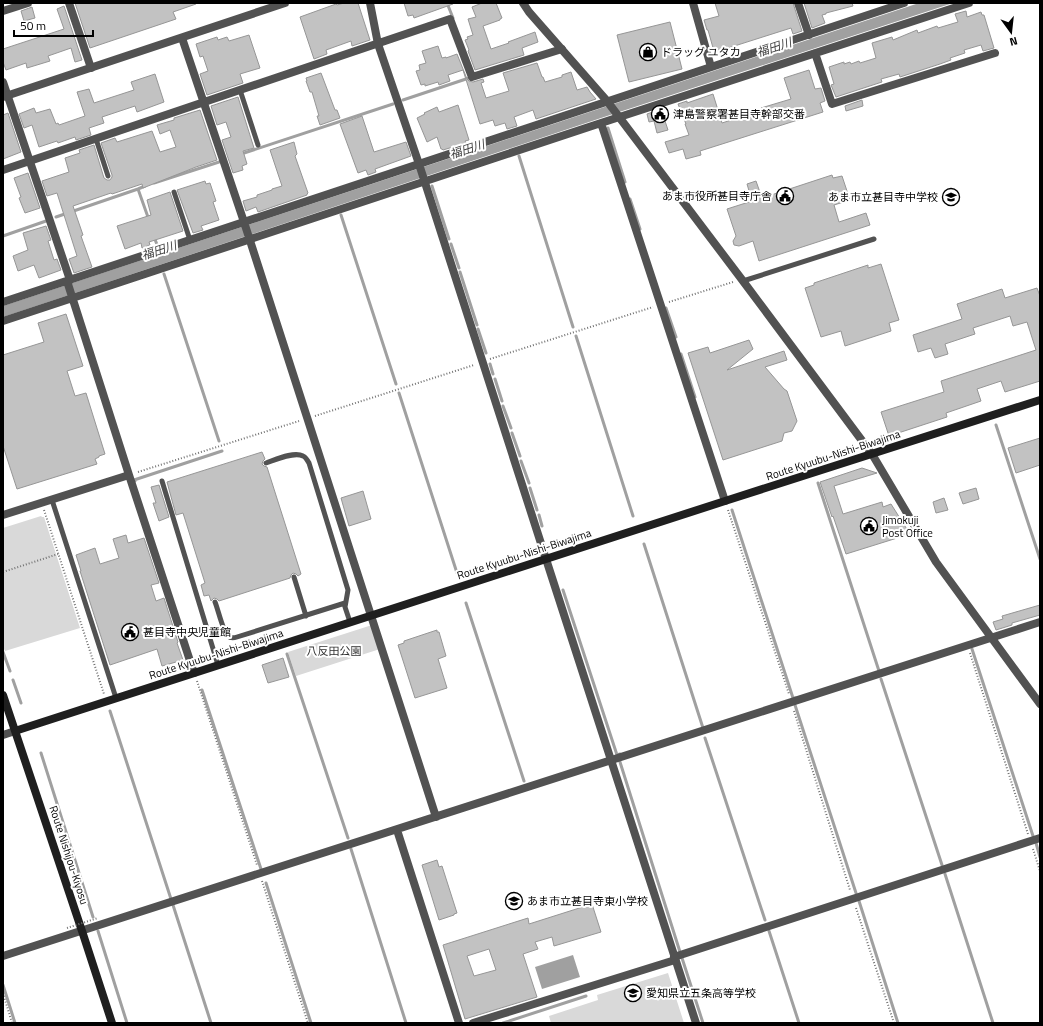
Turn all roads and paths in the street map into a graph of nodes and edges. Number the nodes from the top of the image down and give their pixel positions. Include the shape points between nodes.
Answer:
1 (28, 3) edge
2 (69, 3) edge
3 (285, 3) edge
4 (370, 3) edge
5 (523, 3) edge
6 (693, 3) edge
7 (798, 3) edge
8 (904, 3) edge
9 (968, 3) edge
10 (3, 12) edge
11 (809, 34) junction
12 (182, 38) junction
13 (378, 44) junction
14 (562, 49) junction
15 (815, 53) junction
16 (995, 53) dead end
17 (712, 66) junction
18 (91, 68) junction
19 (3, 82) edge
20 (240, 90) junction
21 (5, 97) edge
22 (607, 101) junction
23 (204, 102) junction
24 (618, 116) junction
25 (601, 123) junction
26 (96, 139) junction
27 (258, 145) dead end
28 (29, 161) junction
29 (419, 164) junction
30 (3, 170) edge
31 (108, 176) dead end
32 (425, 180) junction
33 (174, 192) dead end
34 (244, 222) junction
35 (248, 239) junction
36 (874, 239) dead end
37 (190, 240) junction
38 (743, 280) junction
39 (68, 282) junction
40 (72, 297) junction
41 (3, 302) edge
42 (661, 305) junction
43 (3, 321) edge
44 (483, 362) junction
45 (1040, 400) edge
46 (306, 418) junction
47 (872, 454) junction
48 (266, 463) dead end
49 (129, 475) junction
50 (162, 481) dead end
51 (52, 500) junction
52 (725, 501) junction
53 (42, 503) junction
54 (3, 516) edge
55 (58, 554) junction
56 (546, 559) junction
57 (3, 572) edge
58 (294, 577) dead end
59 (215, 602) dead end
60 (345, 603) junction
61 (306, 616) junction
62 (371, 616) junction
63 (350, 622) junction
64 (1040, 622) edge
65 (992, 638) junction
66 (967, 646) junction
67 (218, 665) junction
68 (194, 673) junction
69 (3, 695) edge
70 (116, 698) junction
71 (106, 701) junction
72 (792, 702) junction
73 (1040, 704) edge
74 (15, 731) junction
75 (3, 735) edge
76 (611, 761) junction
77 (436, 817) junction
78 (397, 830) junction
79 (1040, 838) edge
80 (1030, 841) junction
81 (1040, 871) edge
82 (260, 874) junction
83 (853, 899) junction
84 (98, 918) dead end
85 (67, 928) dead end
86 (82, 931) junction
87 (3, 956) edge
88 (675, 958) junction
89 (3, 994) edge
90 (12, 1023) edge
91 (112, 1023) edge
92 (308, 1023) edge
93 (459, 1023) edge
94 (472, 1023) edge
95 (696, 1023) edge
96 (894, 1023) edge

1 - 10 street
2 - 18 street
3 - 12 street
4 - 13 street
5 - 14 street
6 - 17 street
7 - 11 street
8 - 11 street
9 - 15 street
11 - 17 street
12 - 18 street
12 - 23 street
13 - 14 street via 450,19 472,77
13 - 20 street
13 - 29 street
14 - 22 street
15 - 16 street via 832,104
15 - 24 street
17 - 22 street
18 - 21 street
19 - 21 street
20 - 23 street
20 - 27 lane
21 - 28 street
22 - 24 street
22 - 29 street
23 - 26 street
23 - 34 street
24 - 25 street
24 - 38 street
25 - 32 street
25 - 42 street
26 - 28 street
26 - 31 lane
28 - 30 street
28 - 39 street
29 - 32 street
29 - 34 street
32 - 35 street
32 - 44 street
33 - 37 lane
34 - 35 street
34 - 37 street
35 - 40 street
35 - 46 street
36 - 38 lane
37 - 39 street
38 - 42 path
38 - 47 street
39 - 40 street
39 - 41 street
40 - 43 street
40 - 49 street
42 - 44 path
42 - 52 street
44 - 46 path
44 - 56 street
45 - 47 main road, Route Kyuubu-Nishi-Biwajima
46 - 49 path
46 - 62 street
47 - 52 main road, Route Kyuubu-Nishi-Biwajima
47 - 65 street via 936,562
48 - 60 lane via 297,454 303,455 309,463 348,590
49 - 51 street
49 - 68 street
50 - 67 lane
51 - 53 street
51 - 70 lane
52 - 56 main road, Route Kyuubu-Nishi-Biwajima
52 - 72 path
53 - 54 street
53 - 55 path
55 - 57 path
55 - 71 path
56 - 62 main road, Route Kyuubu-Nishi-Biwajima
56 - 76 street
58 - 61 lane
59 - 61 lane via 224,631 232,638
60 - 61 lane
60 - 63 lane
62 - 63 main road, Route Kyuubu-Nishi-Biwajima
62 - 77 street
63 - 67 main road, Route Kyuubu-Nishi-Biwajima
64 - 65 street
65 - 66 street
65 - 73 street
66 - 72 street
66 - 80 path
67 - 68 main road, Route Kyuubu-Nishi-Biwajima
68 - 70 main road, Route Kyuubu-Nishi-Biwajima
68 - 82 path
69 - 74 main road, Route Nishijou-Kiyosu
70 - 71 main road, Route Kyuubu-Nishi-Biwajima
71 - 74 main road, Route Kyuubu-Nishi-Biwajima
72 - 76 street
72 - 83 path
74 - 75 street
74 - 86 main road, Route Nishijou-Kiyosu
76 - 77 street
76 - 88 street
77 - 78 street
78 - 82 street
78 - 93 street
79 - 80 street
80 - 81 path
80 - 83 street
82 - 86 street
82 - 92 path
83 - 88 street
83 - 96 path
84 - 85 path, bridge
86 - 87 street
86 - 91 main road, Route Nishijou-Kiyosu
88 - 94 street
88 - 95 street
89 - 90 path

